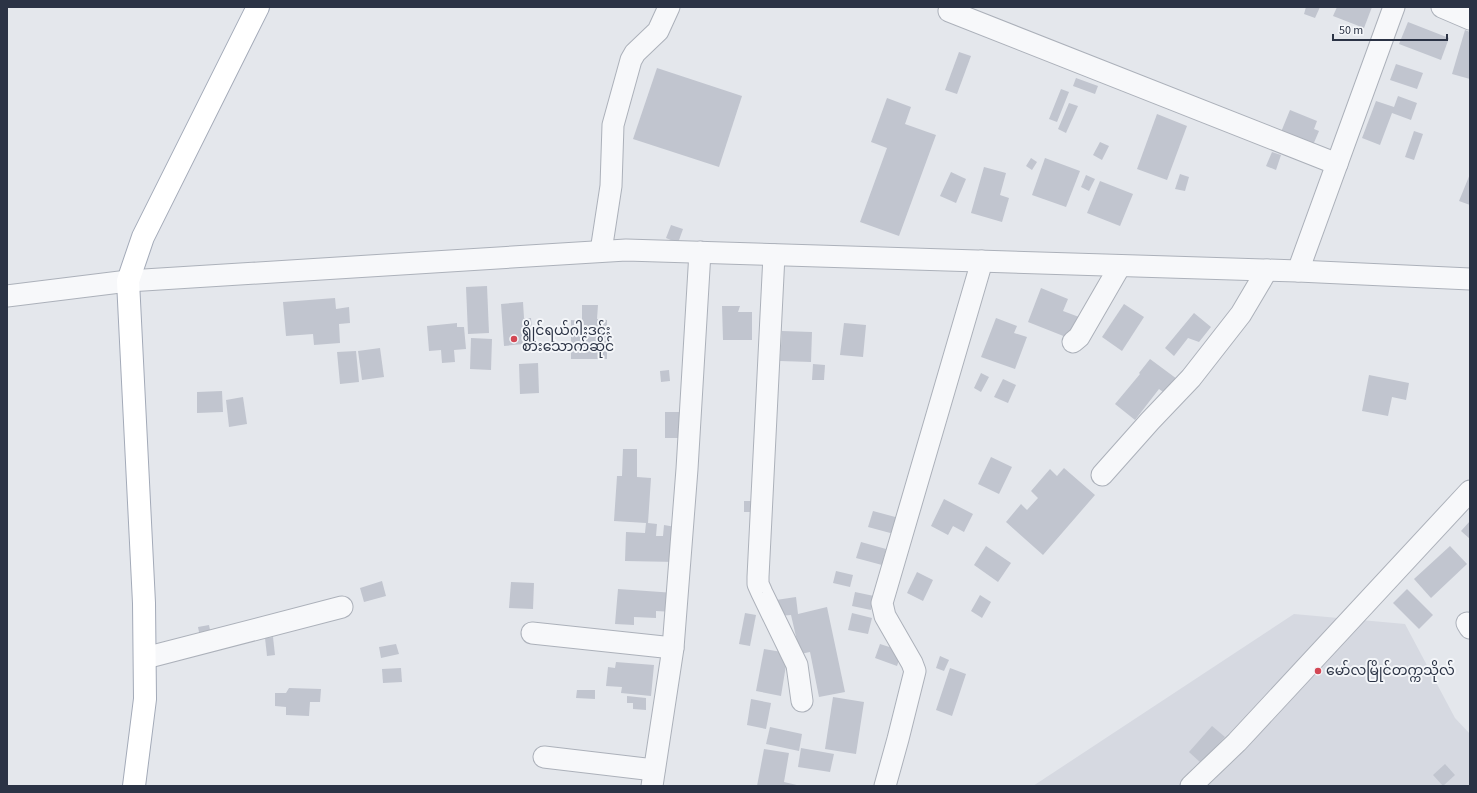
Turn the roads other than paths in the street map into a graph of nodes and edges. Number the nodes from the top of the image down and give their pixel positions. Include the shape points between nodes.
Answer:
1 (258, 7) edge
2 (669, 7) edge
3 (1394, 7) edge
4 (1442, 7) edge
5 (949, 11) dead end
6 (1470, 19) edge
7 (1337, 164) junction
8 (601, 251) junction
9 (700, 252) junction
10 (774, 255) junction
11 (982, 261) junction
12 (1120, 266) junction
13 (1267, 270) junction
14 (1298, 271) junction
15 (1470, 280) edge
16 (128, 281) junction
17 (7, 296) edge
18 (1073, 342) dead end
19 (1102, 475) dead end
20 (1470, 491) edge
21 (342, 607) dead end
22 (532, 633) dead end
23 (673, 648) junction
24 (145, 658) junction
25 (802, 701) dead end
26 (544, 757) dead end
27 (653, 778) edge
28 (134, 786) edge
29 (885, 786) edge
30 (1191, 786) edge

1 - 16 main road via 143,237
2 - 8 street via 658,31 631,60 613,125 611,186
3 - 7 street
4 - 6 street
5 - 7 street
7 - 14 street
8 - 9 street
8 - 16 street
9 - 10 street
9 - 23 street
10 - 11 street
10 - 25 street via 758,584 797,665
11 - 12 street
11 - 29 street via 882,603 885,616 914,671
12 - 13 street
12 - 18 street via 1079,337
13 - 14 street
13 - 19 street via 1241,314 1192,378
14 - 15 street
16 - 17 street
16 - 24 main road
20 - 30 street via 1237,742
21 - 24 street
22 - 23 street
23 - 27 street
24 - 28 main road via 145,699
26 - 27 street

